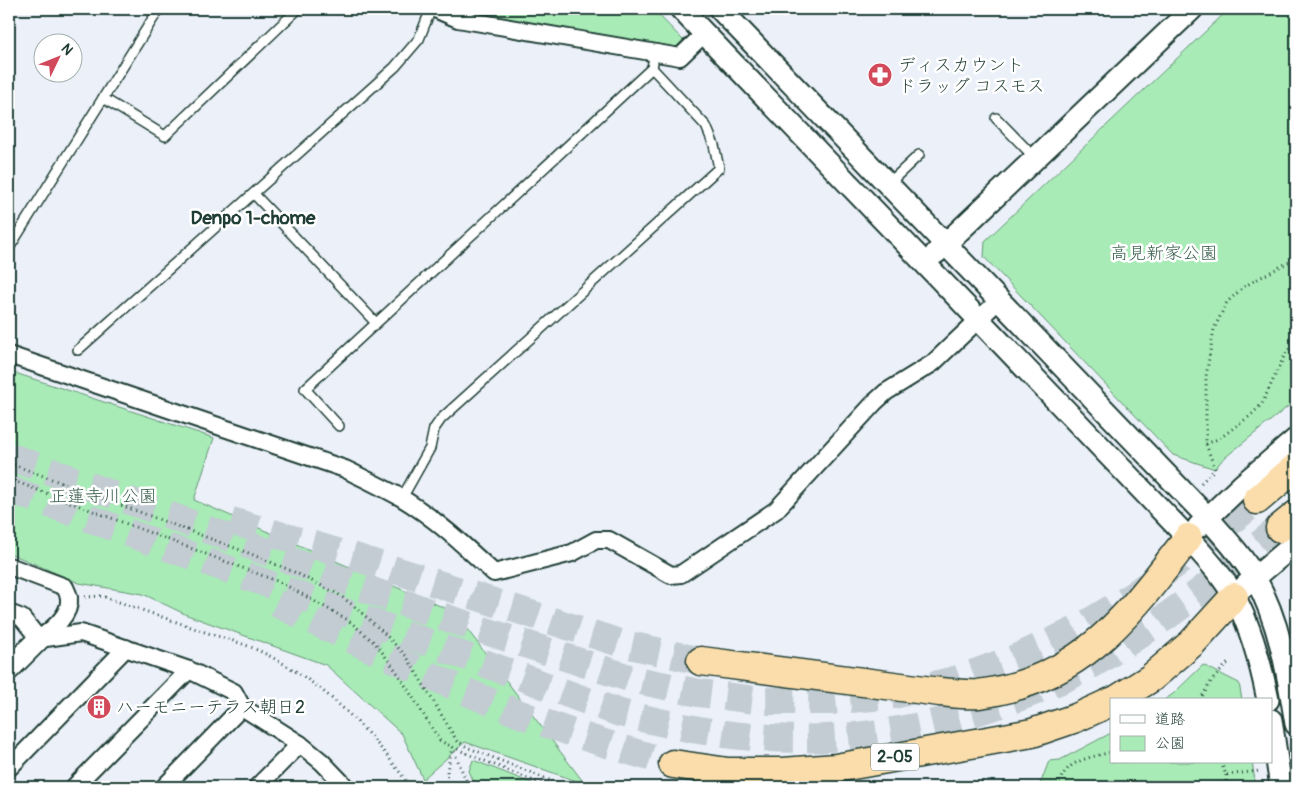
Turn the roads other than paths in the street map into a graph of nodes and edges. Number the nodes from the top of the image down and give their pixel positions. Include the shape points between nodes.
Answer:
1 (159, 9) edge
2 (298, 9) edge
3 (433, 9) edge
4 (682, 9) edge
5 (720, 9) edge
6 (1192, 9) edge
7 (705, 33) junction
8 (653, 60) junction
9 (103, 98) junction
10 (996, 118) dead end
11 (918, 155) dead end
12 (1035, 159) junction
13 (888, 184) junction
14 (254, 194) junction
15 (946, 244) junction
16 (9, 248) edge
17 (925, 263) junction
18 (999, 300) junction
19 (978, 319) junction
20 (376, 323) junction
21 (78, 350) dead end
22 (9, 355) edge
23 (339, 426) dead end
24 (1296, 439) edge
25 (1296, 467) edge
26 (402, 498) junction
27 (1257, 500) tunnel mouth
28 (1208, 517) junction
29 (1291, 528) edge
30 (1188, 538) junction
31 (9, 566) edge
32 (1254, 577) junction
33 (1234, 597) junction
34 (9, 613) edge
35 (38, 639) junction
36 (126, 648) junction
37 (701, 661) tunnel mouth
38 (9, 669) edge
39 (189, 670) junction
40 (1119, 698) edge
41 (1268, 698) edge
42 (1110, 702) edge
43 (242, 707) junction
44 (1296, 724) edge
45 (1272, 727) edge
46 (300, 744) junction
47 (673, 764) tunnel mouth
48 (9, 768) edge
49 (342, 786) edge
50 (74, 787) edge
51 (164, 787) edge
52 (257, 787) edge
53 (1281, 787) edge

1 - 9 lane
2 - 9 lane via 166,136
3 - 8 street via 458,18
3 - 14 lane via 419,39 395,68
4 - 7 street
5 - 13 street
6 - 12 street
7 - 8 street via 680,57
7 - 17 street
8 - 20 lane
8 - 26 lane via 706,126 719,168 441,419 434,429 430,448
9 - 16 lane
10 - 12 lane
11 - 13 lane
12 - 15 street
13 - 15 street
14 - 20 lane
14 - 21 lane
15 - 17 street
15 - 18 street
17 - 19 street
18 - 19 street
18 - 28 street
19 - 26 street via 933,363 875,402 776,510 681,574 671,575 609,540 596,540 572,553 494,573 458,540
19 - 30 street
20 - 23 lane via 305,388
22 - 26 street via 305,455
24 - 28 street
25 - 27 highway
28 - 30 street
28 - 32 street
29 - 32 street
30 - 33 street
30 - 37 highway via 1141,598 1091,649 1055,671 1008,688 976,694 940,692
31 - 35 street via 65,587 70,598 62,619
32 - 33 street
32 - 44 street via 1268,605 1278,637
33 - 40 highway via 1192,643 1151,678
33 - 41 street via 1246,621
34 - 35 street via 22,618
35 - 36 street via 81,633
35 - 38 street
36 - 39 street
36 - 48 street
39 - 43 street via 234,692
39 - 50 street
42 - 47 highway, 2-05 via 1032,733 836,768 728,772
43 - 46 street
43 - 51 street
45 - 53 street
46 - 49 street
46 - 52 street

